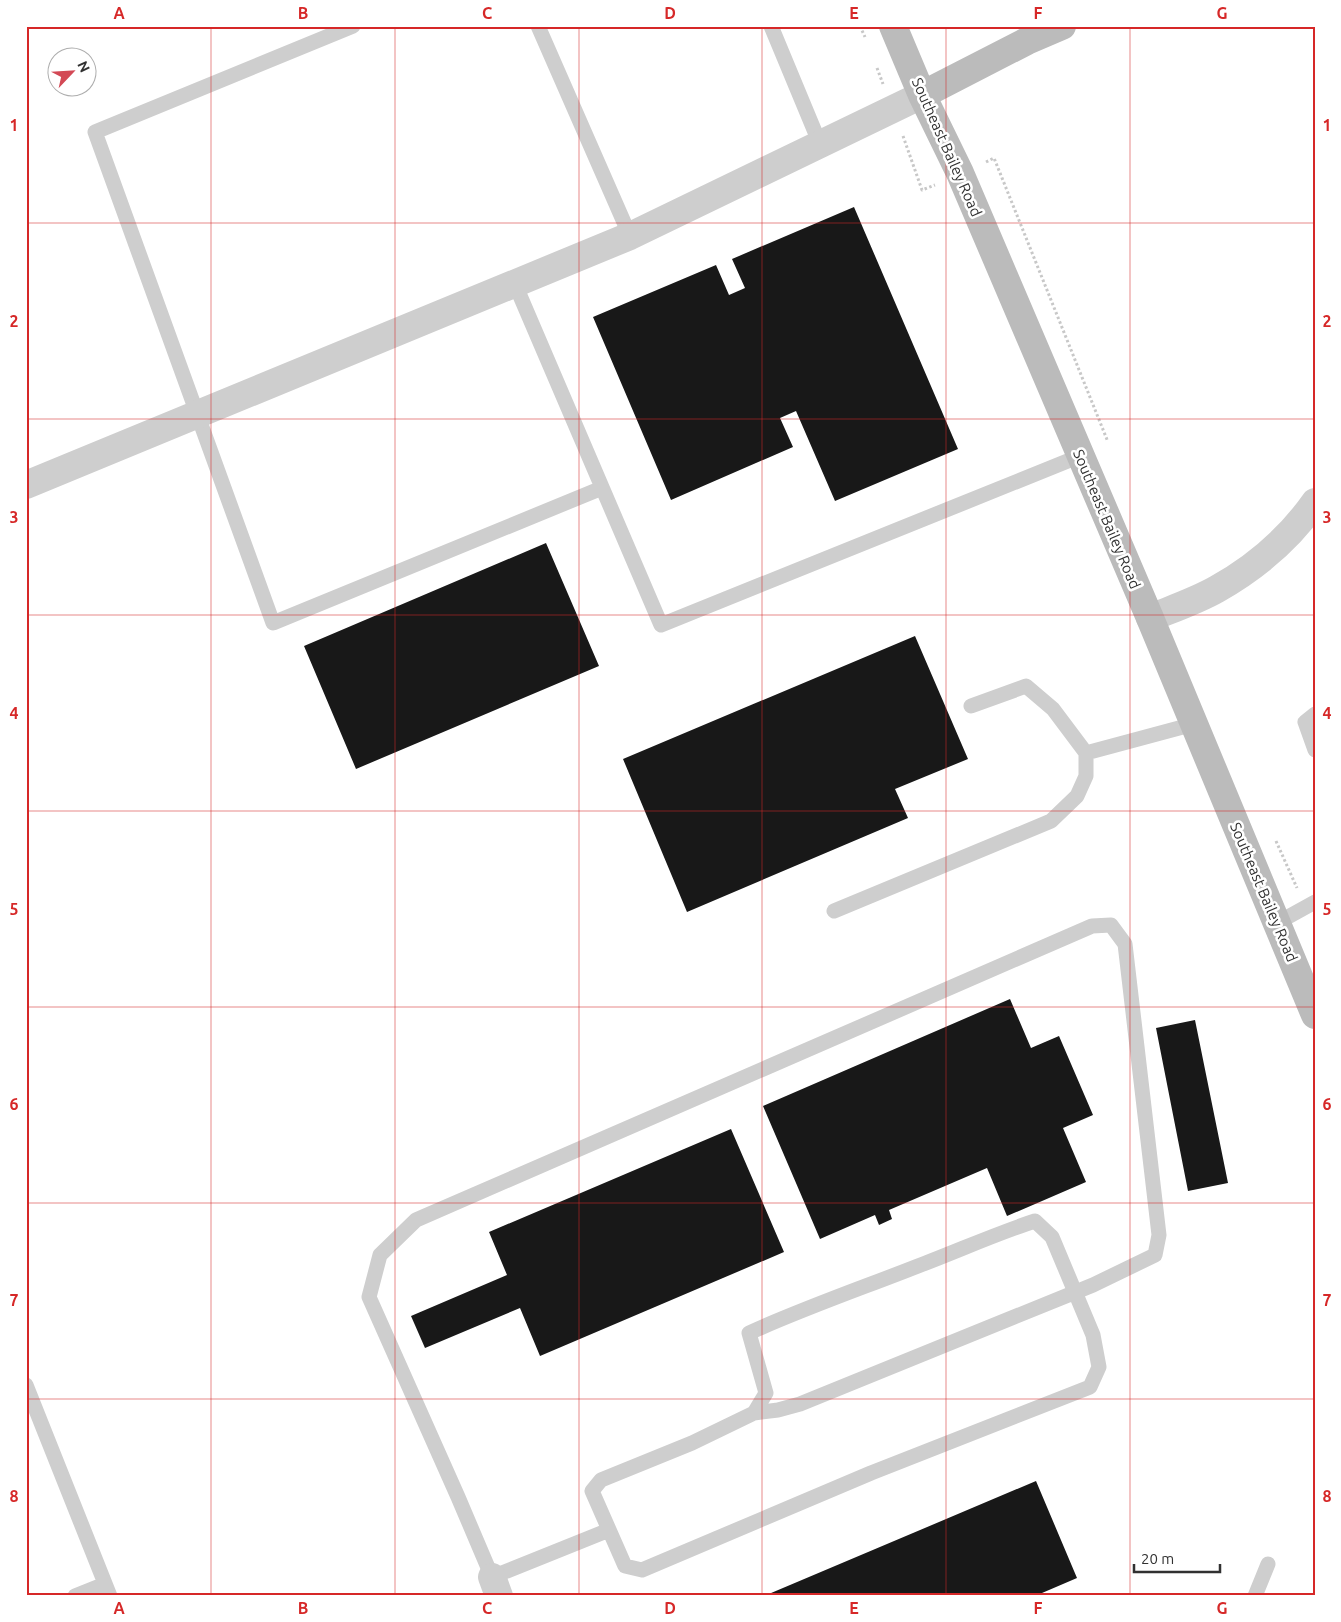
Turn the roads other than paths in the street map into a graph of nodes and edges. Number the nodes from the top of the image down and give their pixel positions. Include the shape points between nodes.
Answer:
1 (353, 26) edge
2 (538, 26) edge
3 (770, 26) edge
4 (893, 26) edge
5 (1062, 26) edge
6 (922, 94) junction
7 (820, 144) junction
8 (630, 236) junction
9 (515, 284) junction
10 (198, 415) junction
11 (1080, 456) junction
12 (26, 485) edge
13 (602, 488) junction
14 (1315, 502) edge
15 (1150, 618) junction
16 (971, 706) dead end
17 (1315, 714) edge
18 (1194, 724) junction
19 (1315, 750) edge
20 (1086, 753) junction
21 (1315, 902) edge
22 (834, 911) dead end
23 (1277, 923) junction
24 (1315, 1015) edge
25 (1075, 1292) junction
26 (27, 1388) edge
27 (754, 1413) junction
28 (609, 1530) junction
29 (1268, 1564) dead end
30 (495, 1586) edge
31 (108, 1590) edge
32 (75, 1596) edge
33 (1255, 1596) edge

1 - 10 lane via 96,132
2 - 8 lane
3 - 7 lane
4 - 6 main road, Southeast Bailey Road
5 - 6 main road
6 - 7 street
6 - 11 main road, Southeast Bailey Road via 960,173
7 - 8 street
8 - 9 street
9 - 10 street
9 - 13 lane
10 - 12 street
10 - 13 lane via 273,623
11 - 13 lane via 661,625
11 - 15 main road, Southeast Bailey Road
14 - 15 street via 1298,525 1261,561 1216,589
15 - 18 main road, Southeast Bailey Road
16 - 20 lane via 1026,686 1053,709
17 - 19 lane via 1304,722
18 - 20 lane
18 - 23 main road, Southeast Bailey Road
20 - 22 lane via 1086,776 1077,796 1051,822
21 - 23 lane
23 - 24 main road, Southeast Bailey Road
25 - 27 lane via 800,1404
25 - 27 lane via 1052,1237 1035,1221 1004,1231 749,1333 766,1393
25 - 28 lane via 1093,1335 1099,1367 1090,1387 871,1473 642,1570 625,1566
25 - 30 lane via 1155,1255 1159,1235 1124,944 1111,926 1092,926 416,1220 380,1255 369,1297
26 - 31 lane
27 - 28 lane via 692,1444 600,1480 592,1491
28 - 30 lane
29 - 33 lane
31 - 32 lane

